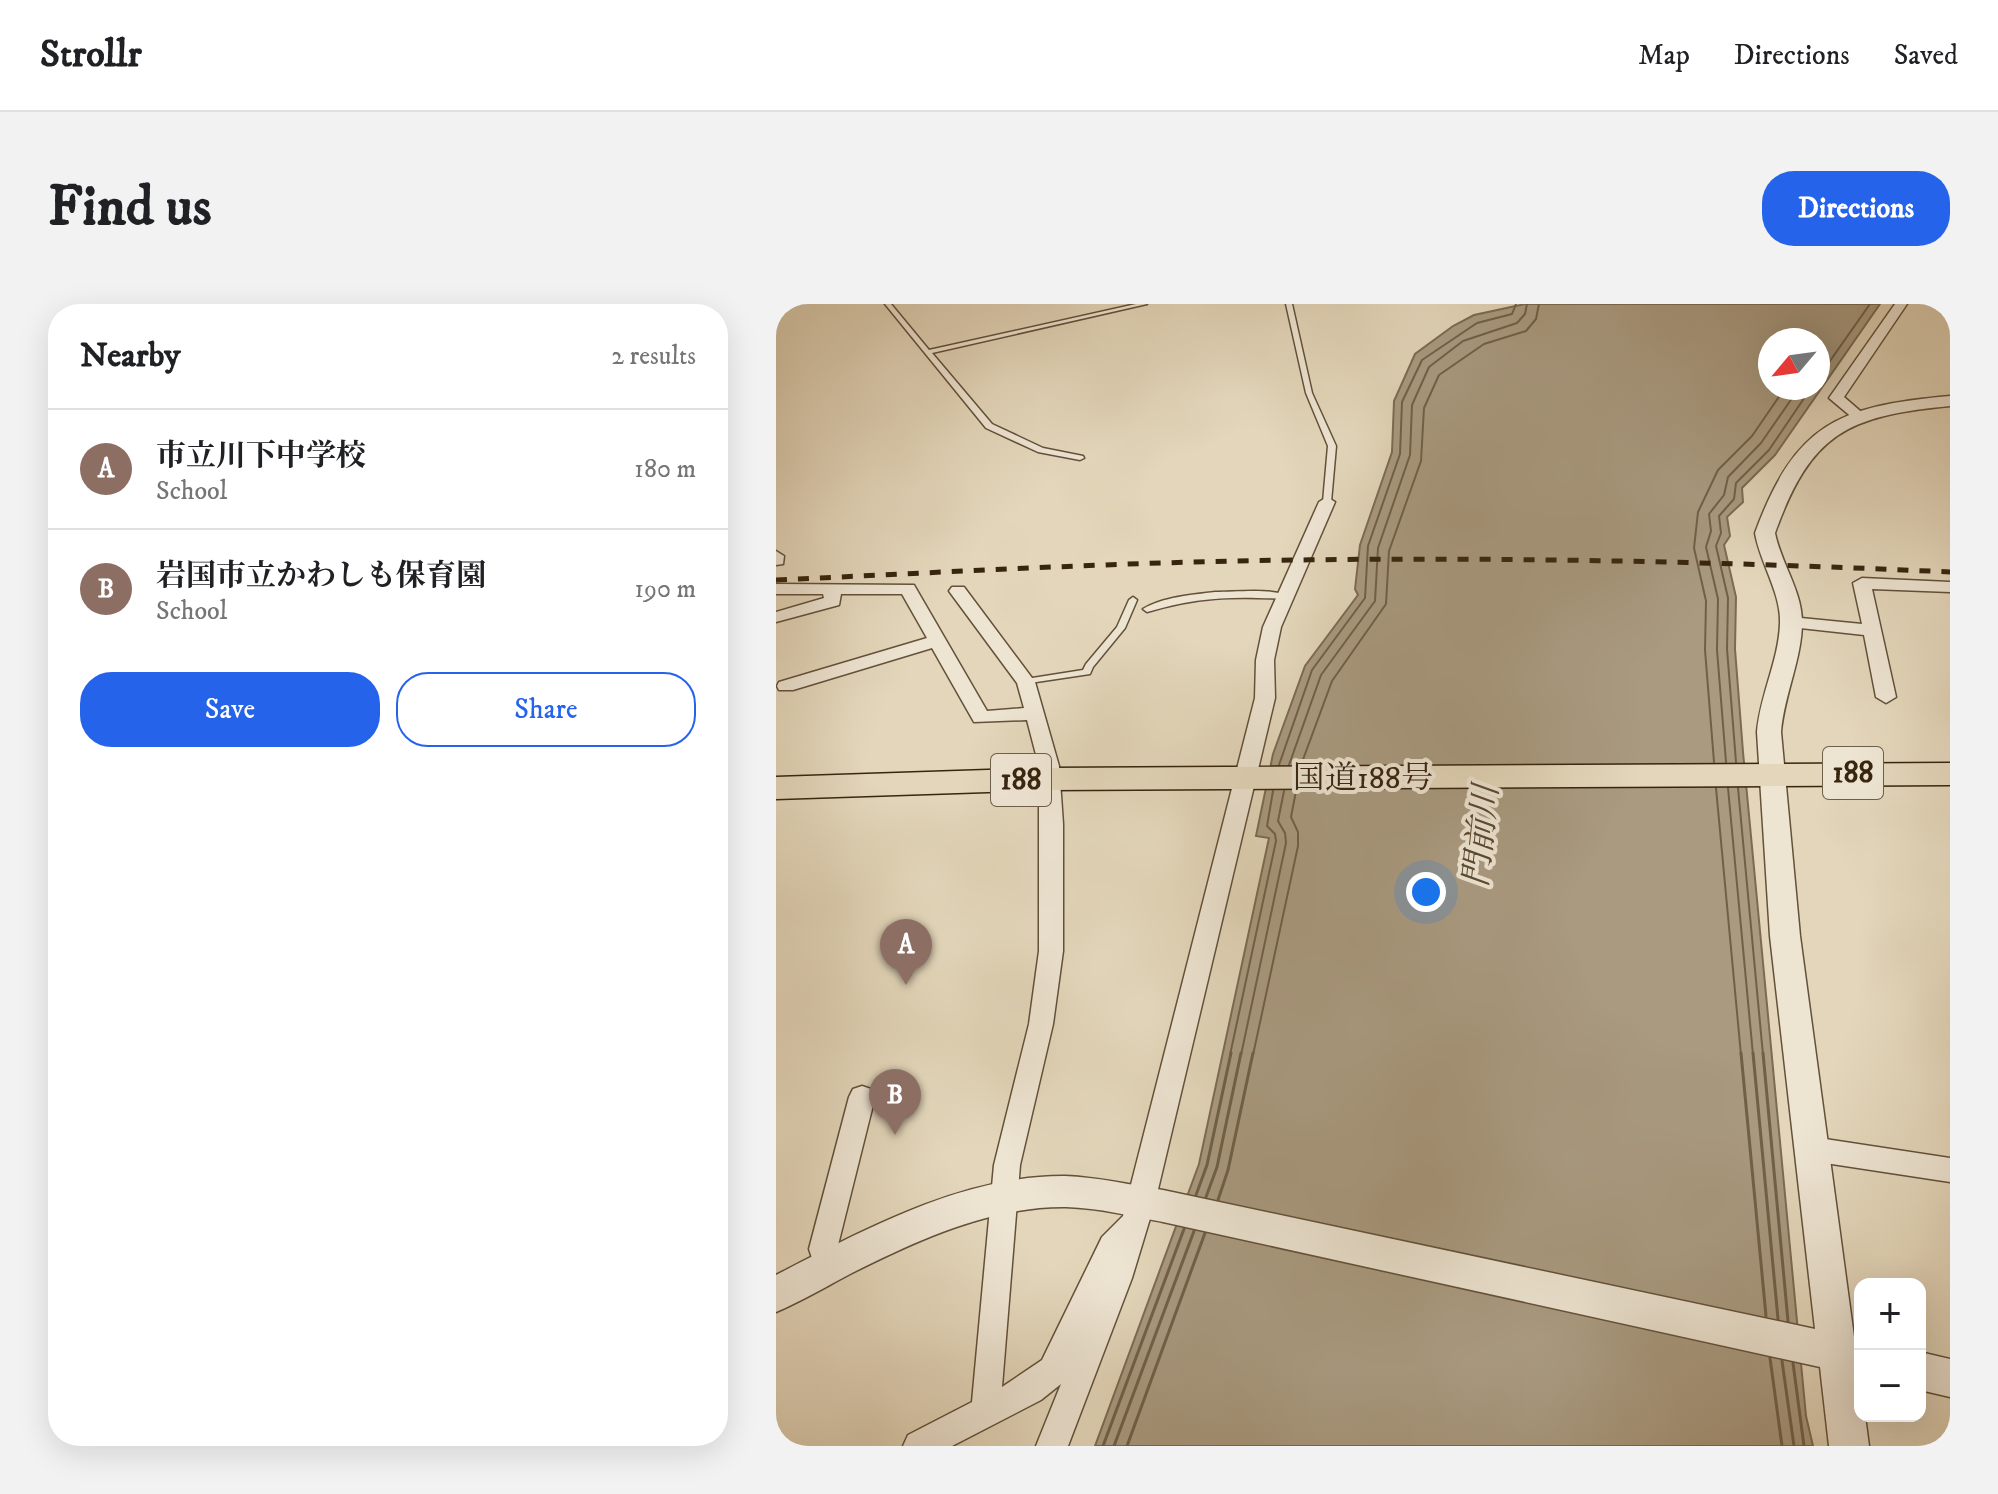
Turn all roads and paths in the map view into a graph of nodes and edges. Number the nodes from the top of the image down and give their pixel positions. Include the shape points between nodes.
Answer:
1 (888, 304) edge
2 (1144, 304) edge
3 (1289, 304) edge
4 (1901, 304) edge
5 (1112, 307) edge
6 (928, 352) junction
7 (1950, 401) edge
8 (1859, 416) junction
9 (1080, 458) dead end
10 (1327, 502) joint
11 (1950, 587) edge
12 (776, 589) edge
13 (831, 589) junction
14 (958, 591) dead end
15 (1285, 596) junction
16 (1133, 600) dead end
17 (1147, 609) dead end
18 (776, 617) edge
19 (1791, 622) junction
20 (1872, 630) junction
21 (936, 641) junction
22 (1026, 682) junction
23 (786, 686) dead end
24 (1886, 697) dead end
25 (1035, 713) junction
26 (1950, 774) edge
27 (1765, 775) junction
28 (1048, 779) junction
29 (1254, 779) junction
30 (776, 788) edge
31 (862, 1097) dead end
32 (1812, 1149) junction
33 (1950, 1170) edge
34 (1003, 1198) junction
35 (1147, 1210) junction
36 (828, 1267) junction
37 (776, 1294) edge
38 (1838, 1353) edge
39 (1926, 1372) edge
40 (1950, 1378) edge
41 (989, 1411) junction
42 (919, 1446) edge
43 (1052, 1446) edge
44 (1849, 1446) edge

1 - 6 lane
2 - 5 lane
3 - 10 lane via 1309,393 1332,446
4 - 8 street via 1836,398
5 - 6 lane
6 - 9 lane via 989,426 1041,450
7 - 8 street
8 - 19 street via 1811,443 1770,516 1766,545
10 - 15 street
11 - 20 street via 1862,583
12 - 13 street
13 - 18 street via 833,601
13 - 21 street via 908,589
14 - 22 street
15 - 17 lane via 1189,598
15 - 29 street via 1265,660
16 - 22 lane via 1121,628 1087,672
19 - 20 street
19 - 27 street via 1770,705
20 - 24 street
21 - 23 street
21 - 25 street via 981,718
22 - 25 street
25 - 28 street
26 - 27 highway, 国道188号 / 188
27 - 29 highway, 国道188号 / 188
27 - 32 street
28 - 29 highway, 国道188号 / 188
28 - 30 highway, 国道188号 / 188
28 - 34 street via 1051,951 1041,1024
29 - 35 street
31 - 36 street via 823,1249
32 - 33 street
32 - 38 street
34 - 35 street via 1058,1192
34 - 36 street via 942,1214
34 - 41 street via 986,1394
35 - 38 street
35 - 41 street via 1112,1246 1053,1371
35 - 43 street
36 - 37 street
38 - 44 street
39 - 40 street
41 - 42 street

